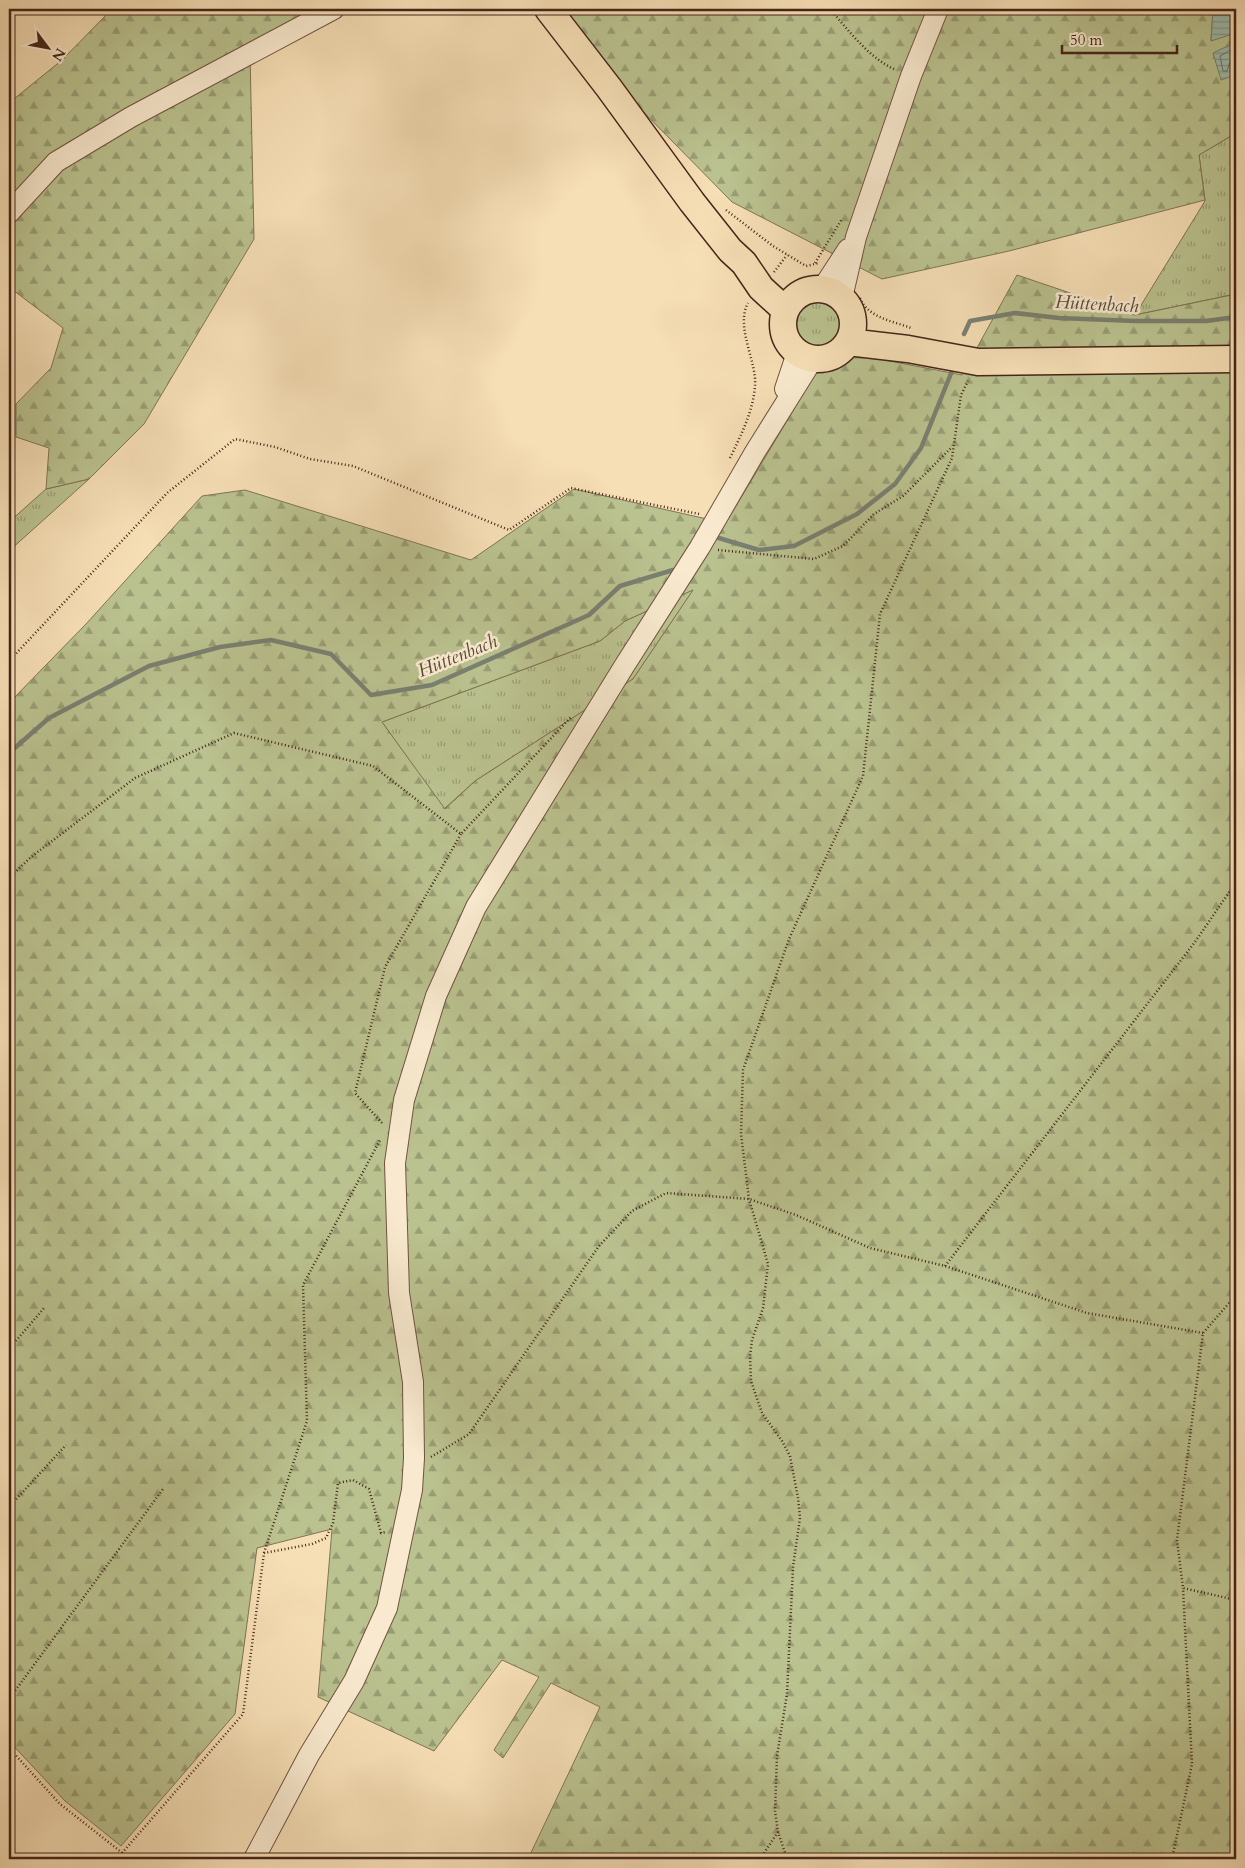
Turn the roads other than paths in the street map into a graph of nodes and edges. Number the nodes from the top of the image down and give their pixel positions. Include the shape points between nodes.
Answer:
1 (334, 9) edge
2 (548, 9) edge
3 (938, 9) edge
4 (9, 213) edge
5 (836, 284) junction
6 (790, 304) junction
7 (851, 334) junction
8 (805, 356) junction
9 (1236, 359) edge
10 (254, 1859) edge

1 - 4 street via 131,117 56,162
2 - 6 main road via 730,250
3 - 5 street
5 - 6 main road via 803,292
5 - 7 main road via 849,308
6 - 8 main road via 782,321 783,332 787,343
7 - 8 main road via 838,352 828,357
7 - 9 main road via 912,339 978,362
8 - 10 street via 776,417 700,548 476,906 436,996 392,1134 399,1293 413,1382 412,1490 387,1608 354,1681 309,1755

